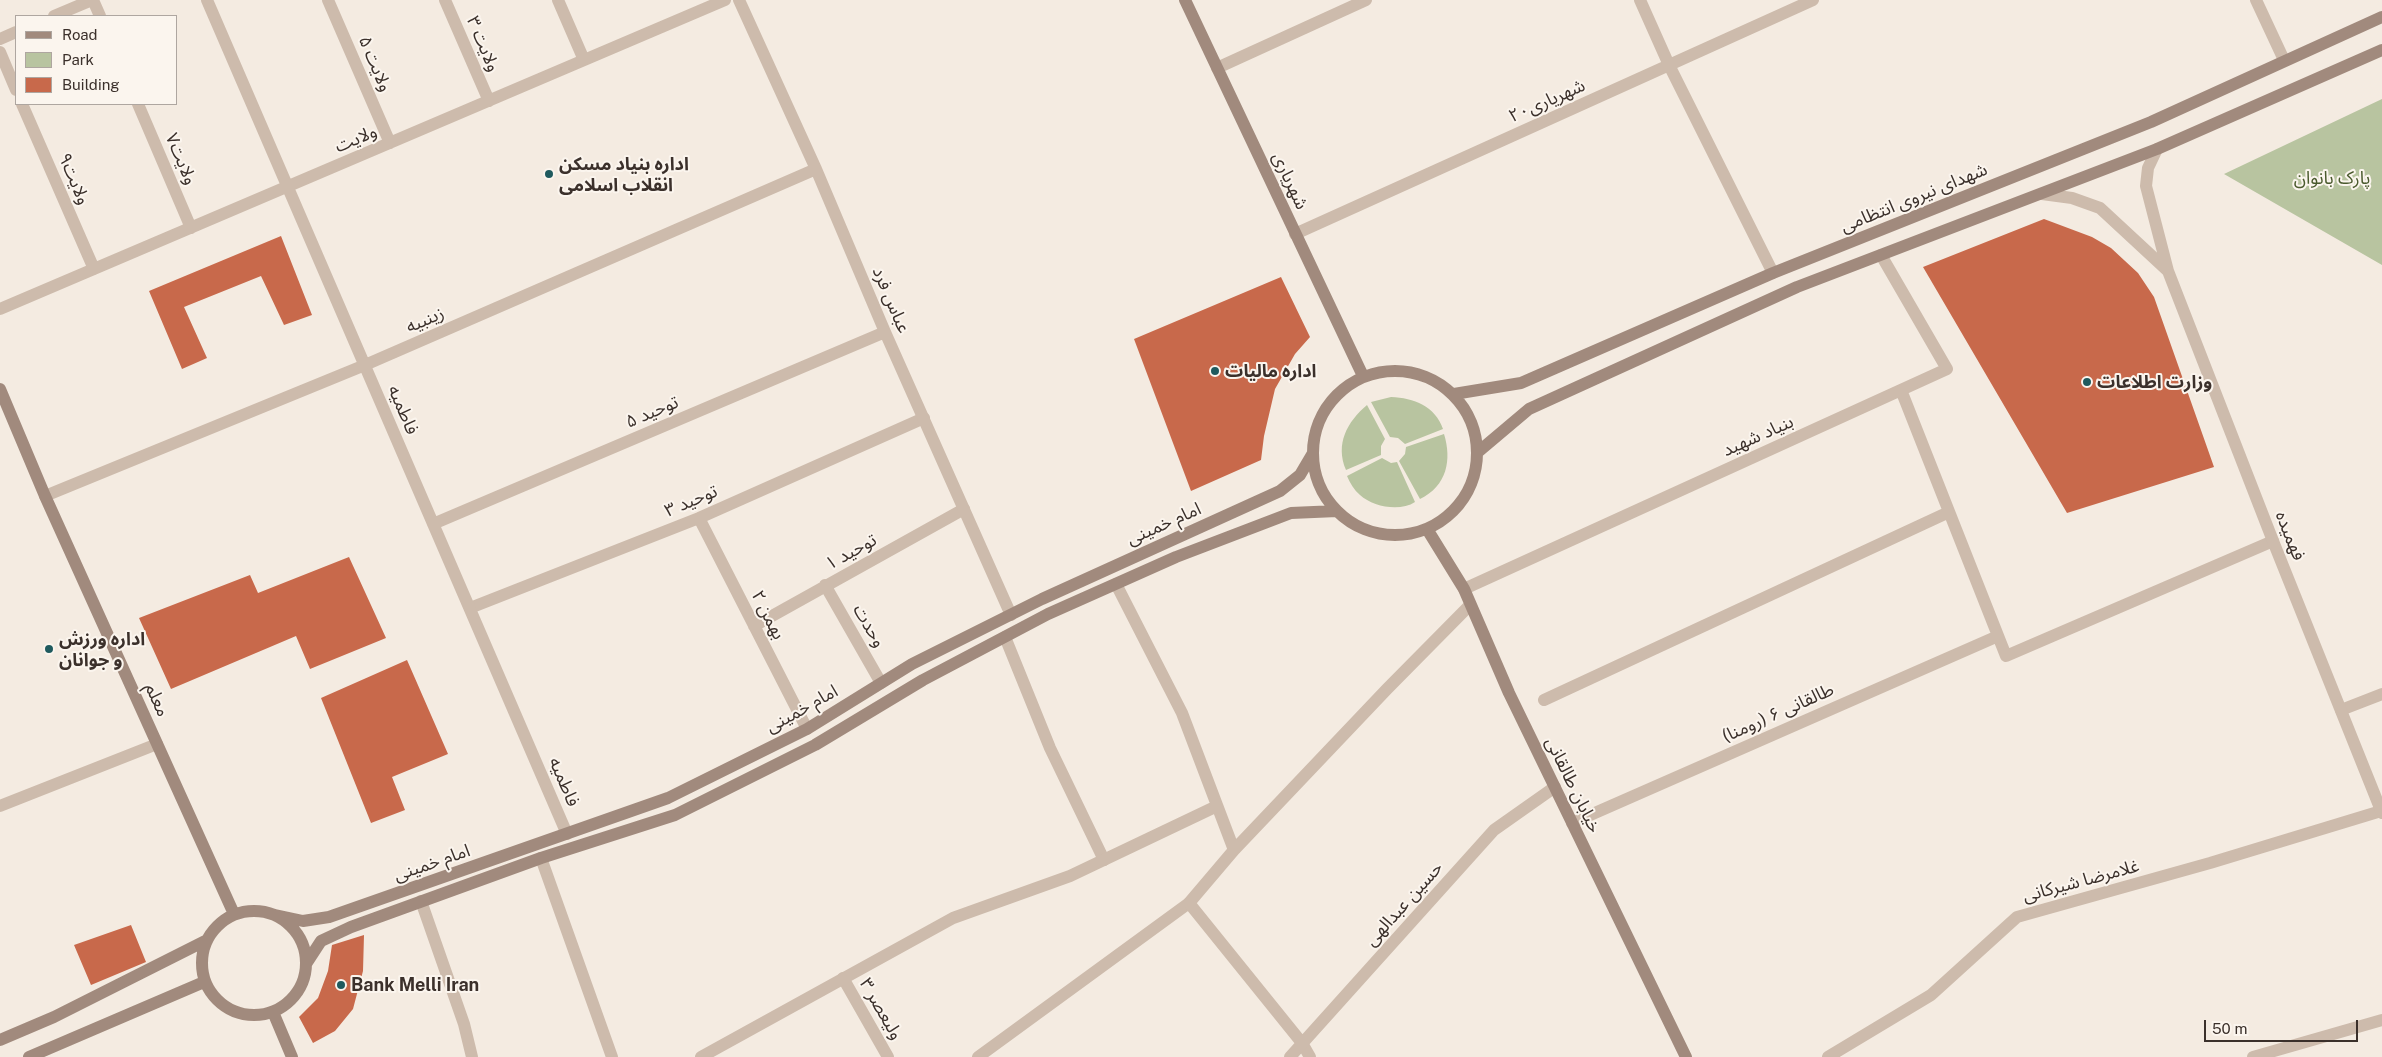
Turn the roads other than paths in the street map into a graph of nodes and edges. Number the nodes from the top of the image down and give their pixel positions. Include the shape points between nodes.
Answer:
1 (92, 0) edge
2 (207, 0) edge
3 (328, 0) edge
4 (445, 0) edge
5 (558, 0) edge
6 (725, 0) edge
7 (739, 0) edge
8 (1185, 0) edge
9 (1366, 0) edge
10 (1640, 0) edge
11 (1813, 0) edge
12 (2256, 0) edge
13 (56, 15) edge
14 (100, 15) edge
15 (2382, 18) edge
16 (15, 32) edge
17 (0, 39) edge
18 (2382, 50) edge
19 (0, 52) edge
20 (584, 60) junction
21 (2284, 60) junction
22 (1669, 65) junction
23 (1217, 68) junction
24 (15, 88) edge
25 (489, 101) junction
26 (22, 105) edge
27 (138, 105) edge
28 (390, 143) junction
29 (2157, 149) junction
30 (816, 169) junction
31 (288, 187) junction
32 (2042, 194) junction
33 (191, 228) junction
34 (1295, 234) junction
35 (1881, 256) junction
36 (94, 269) junction
37 (2168, 270) junction
38 (1773, 273) junction
39 (0, 309) edge
40 (885, 332) junction
41 (365, 365) junction
42 (1363, 376) junction
43 (0, 389) edge
44 (1901, 390) junction
45 (1454, 394) junction
46 (924, 418) junction
47 (1478, 452) junction
48 (1312, 453) junction
49 (45, 496) junction
50 (964, 509) junction
51 (1337, 511) junction
52 (1949, 512) junction
53 (699, 518) junction
54 (433, 524) junction
55 (1428, 529) junction
56 (2273, 541) junction
57 (1116, 584) junction
58 (825, 585) junction
59 (1464, 589) junction
60 (1470, 605) junction
61 (470, 608) junction
62 (1010, 615) junction
63 (754, 626) junction
64 (1998, 636) junction
65 (1005, 637) junction
66 (881, 683) junction
67 (2382, 694) edge
68 (1544, 700) dead end
69 (2341, 710) junction
70 (807, 729) junction
71 (157, 744) junction
72 (1555, 787) junction
73 (0, 806) edge
74 (1217, 806) junction
75 (2382, 812) edge
76 (1572, 823) junction
77 (567, 834) junction
78 (1234, 850) junction
79 (541, 858) junction
80 (1104, 860) junction
81 (421, 901) junction
82 (1189, 904) junction
83 (234, 914) junction
84 (275, 915) junction
85 (205, 941) junction
86 (306, 964) junction
87 (843, 978) junction
88 (204, 982) junction
89 (273, 1012) junction
90 (2382, 1020) edge
91 (0, 1040) edge
92 (1302, 1043) junction
93 (29, 1057) edge
94 (292, 1057) edge
95 (472, 1057) edge
96 (612, 1057) edge
97 (701, 1057) edge
98 (888, 1057) edge
99 (978, 1057) edge
100 (1290, 1057) edge
101 (1310, 1057) edge
102 (1686, 1057) edge
103 (1828, 1057) edge
104 (2253, 1057) edge

1 - 13 street
1 - 14 street
2 - 31 street, فاطمیه
3 - 28 street, ولایت ۵
4 - 25 street, ولایت ۳
5 - 20 street
6 - 20 street, ولایت
7 - 30 street, عباس فرد
8 - 23 main road, شهریاری
9 - 23 street
10 - 22 street
11 - 22 street, شهریاری۲۰
12 - 21 street
15 - 21 main road, شهدای نیروی انتظامی
16 - 17 street
18 - 29 main road
19 - 24 street
20 - 25 street, ولایت
21 - 38 main road, شهدای نیروی انتظامی via 2151,122
22 - 34 street, شهریاری۲۰
22 - 38 street
23 - 34 main road, شهریاری
25 - 28 street, ولایت
26 - 36 street, ولایت۹
27 - 33 street, ولایت۷
28 - 31 street, ولایت
29 - 32 main road
29 - 37 street, فهمیده via 2148,168 2146,186
30 - 40 street, عباس فرد
30 - 41 street, زینبیه
31 - 33 street, ولایت
31 - 41 street, فاطمیه
32 - 35 main road
32 - 37 street via 2072,198 2100,208
33 - 36 street, ولایت
34 - 42 main road, شهریاری
35 - 44 street, بنیاد شهید via 1947,369
35 - 47 main road via 1797,287 1529,408
36 - 39 street, ولایت
37 - 56 street, فهمیده
38 - 45 main road, شهدای نیروی انتظامی via 1521,384
40 - 46 street, عباس فرد
40 - 54 street, توحید ۵
41 - 49 street, زینبیه
41 - 54 street, فاطمیه
42 - 45 main road via 1394,370 1426,376
42 - 48 main road via 1332,401 1319,422
43 - 49 main road, معلم
44 - 52 street
44 - 59 street, بنیاد شهید
45 - 47 main road via 1472,421
46 - 50 street, عباس فرد
46 - 53 street, توحید ۳
47 - 55 main road via 1472,484 1454,510
48 - 51 main road via 1319,484
48 - 62 main road, امام خمینی via 1300,475 1280,491
49 - 71 main road, معلم
50 - 58 street, توحید ۱
50 - 62 street, عباس فرد
51 - 55 main road via 1364,529 1396,535
51 - 57 main road, امام خمینی via 1291,513
52 - 64 street
52 - 68 street
53 - 61 street, توحید ۳
53 - 63 street, بهمن ۲
54 - 61 street, فاطمیه
55 - 59 main road, خیابان طالقانی
56 - 64 street via 2006,656
56 - 69 street, فهمیده
57 - 65 main road, امام خمینی
57 - 74 street via 1182,713
58 - 63 street, توحید ۱
58 - 66 street, وحدت
59 - 60 main road, خیابان طالقانی
60 - 72 main road, خیابان طالقانی
60 - 78 street
61 - 77 street, فاطمیه
62 - 66 main road, امام خمینی
63 - 70 street, بهمن ۲
64 - 76 street, طالقانی ۶ (رومنا)
65 - 79 main road, امام خمینی via 923,680 815,745 675,815
65 - 80 street via 1050,748
66 - 70 main road, امام خمینی
67 - 69 street
69 - 75 street, فهمیده
70 - 77 main road, امام خمینی via 668,798
71 - 73 street
71 - 83 main road, معلم
72 - 76 main road, خیابان طالقانی
72 - 92 street, حسین عبدالهی via 1494,830
74 - 78 street
74 - 80 street
75 - 103 street, غلامرضا شیرکانی via 2018,917 1931,995
76 - 102 main road, خیابان طالقانی
77 - 84 main road, امام خمینی via 329,917 303,921
78 - 82 street
79 - 81 main road, امام خمینی
79 - 96 street
80 - 87 street via 1070,876 953,918
81 - 86 main road, امام خمینی via 321,941
81 - 95 street via 464,1024
82 - 92 street
82 - 99 street
83 - 84 main road via 255,910
83 - 85 main road via 217,925
84 - 86 main road via 292,926 303,944
85 - 88 main road via 201,961
85 - 91 main road via 54,1017
86 - 89 main road via 302,984 290,1001
87 - 97 street
87 - 98 street, ولیعصر ۳
88 - 89 main road via 216,999 232,1011 252,1015
88 - 93 main road
89 - 94 main road
90 - 104 street
92 - 100 street, حسین عبدالهی
92 - 101 street

